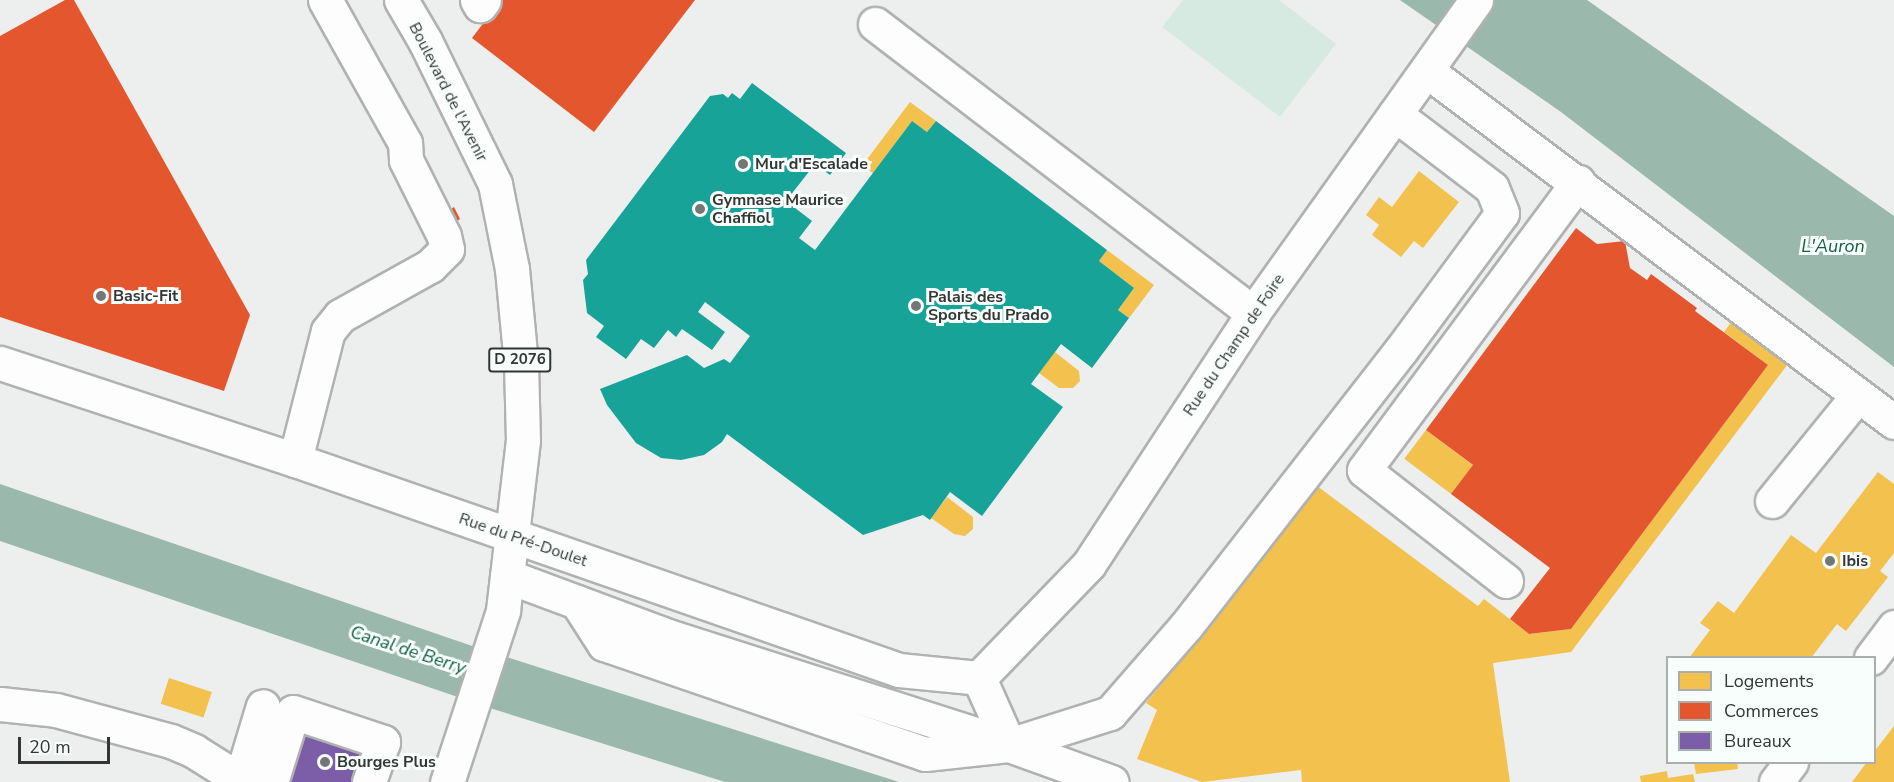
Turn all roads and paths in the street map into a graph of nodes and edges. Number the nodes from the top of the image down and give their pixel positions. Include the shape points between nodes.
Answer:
1 (325, 0) edge
2 (401, 0) edge
3 (477, 0) edge
4 (484, 0) edge
5 (1476, 0) edge
6 (1485, 0) edge
7 (875, 24) dead end
8 (1436, 64) junction
9 (1399, 117) junction
10 (1578, 182) junction
11 (1253, 313) junction
12 (0, 363) edge
13 (1858, 395) junction
14 (1894, 422) edge
15 (295, 460) junction
16 (1772, 501) dead end
17 (511, 537) junction
18 (507, 576) junction
19 (1506, 581) dead end
20 (1894, 627) edge
21 (1872, 656) edge
22 (979, 678) junction
23 (0, 704) edge
24 (263, 706) dead end
25 (1009, 745) junction
26 (1790, 764) edge
27 (250, 781) edge
28 (369, 782) edge
29 (447, 782) edge
30 (1112, 782) edge
31 (1776, 782) edge

1 - 15 street via 405,143 406,160 447,249 430,266 340,316 328,331
2 - 17 street, Boulevard de l'Avenir / D 2076 via 495,184 512,268 520,364 523,440
3 - 4 street via 480,5
5 - 8 street, Rue du Champ de Foire
6 - 8 street, Rue du Champ de Foire
7 - 11 street
8 - 9 street, Rue du Champ de Foire
8 - 10 street
9 - 11 street, Rue du Champ de Foire
9 - 25 street via 1492,188 1502,213 1401,350 1186,626 1110,712
10 - 13 street
10 - 19 street via 1364,470
11 - 22 street, Rue du Champ de Foire via 1089,564
12 - 15 street, Rue du Pré-Doulet
13 - 14 street
13 - 16 street
15 - 17 street, Rue du Pré-Doulet
17 - 18 street, D 2076
17 - 22 street, Rue du Pré-Doulet via 899,670
18 - 25 street via 577,602 604,644 925,754
18 - 29 street, D 2076 via 503,611
20 - 21 street
22 - 25 street
23 - 27 street via 56,710 171,741
24 - 27 street
25 - 30 street
26 - 31 street
27 - 28 street via 293,712 382,742

